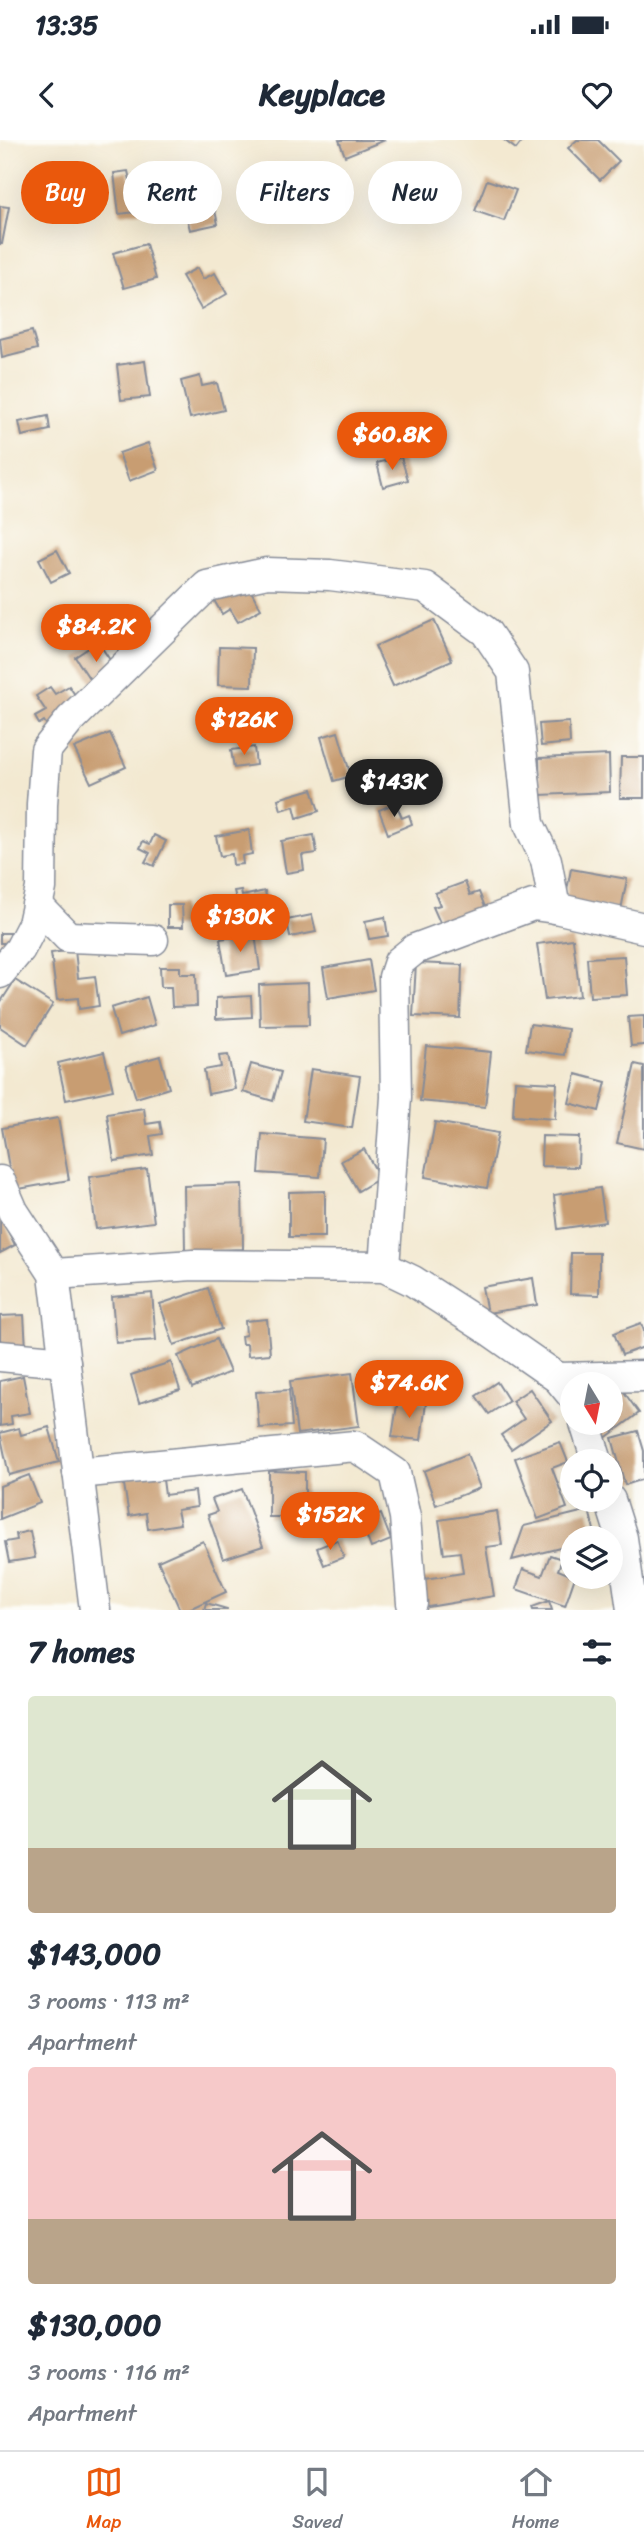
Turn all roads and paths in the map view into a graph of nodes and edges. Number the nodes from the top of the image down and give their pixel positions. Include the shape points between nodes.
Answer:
1 (37, 905) junction
2 (555, 908) junction
3 (644, 928) edge
4 (153, 940) dead end
5 (0, 973) edge
6 (0, 1181) edge
7 (384, 1268) junction
8 (54, 1274) junction
9 (0, 1356) edge
10 (65, 1362) junction
11 (644, 1376) edge
12 (623, 1379) edge
13 (560, 1384) edge
14 (78, 1473) junction
15 (614, 1512) edge
16 (412, 1603) dead end
17 (95, 1610) edge
18 (632, 1610) edge

1 - 2 street via 46,750 70,720 207,586 267,573 330,575 425,587 486,632 513,672 529,824 546,860
1 - 4 street via 68,937
1 - 5 street via 20,949
2 - 3 street
2 - 7 street via 533,905 415,949 395,970 396,1097
6 - 8 street via 13,1211
7 - 8 street via 193,1265
7 - 13 street via 413,1281
8 - 10 street
9 - 10 street
10 - 14 street
11 - 12 street
14 - 16 street via 355,1446 395,1473 405,1517
14 - 17 street
15 - 18 street

